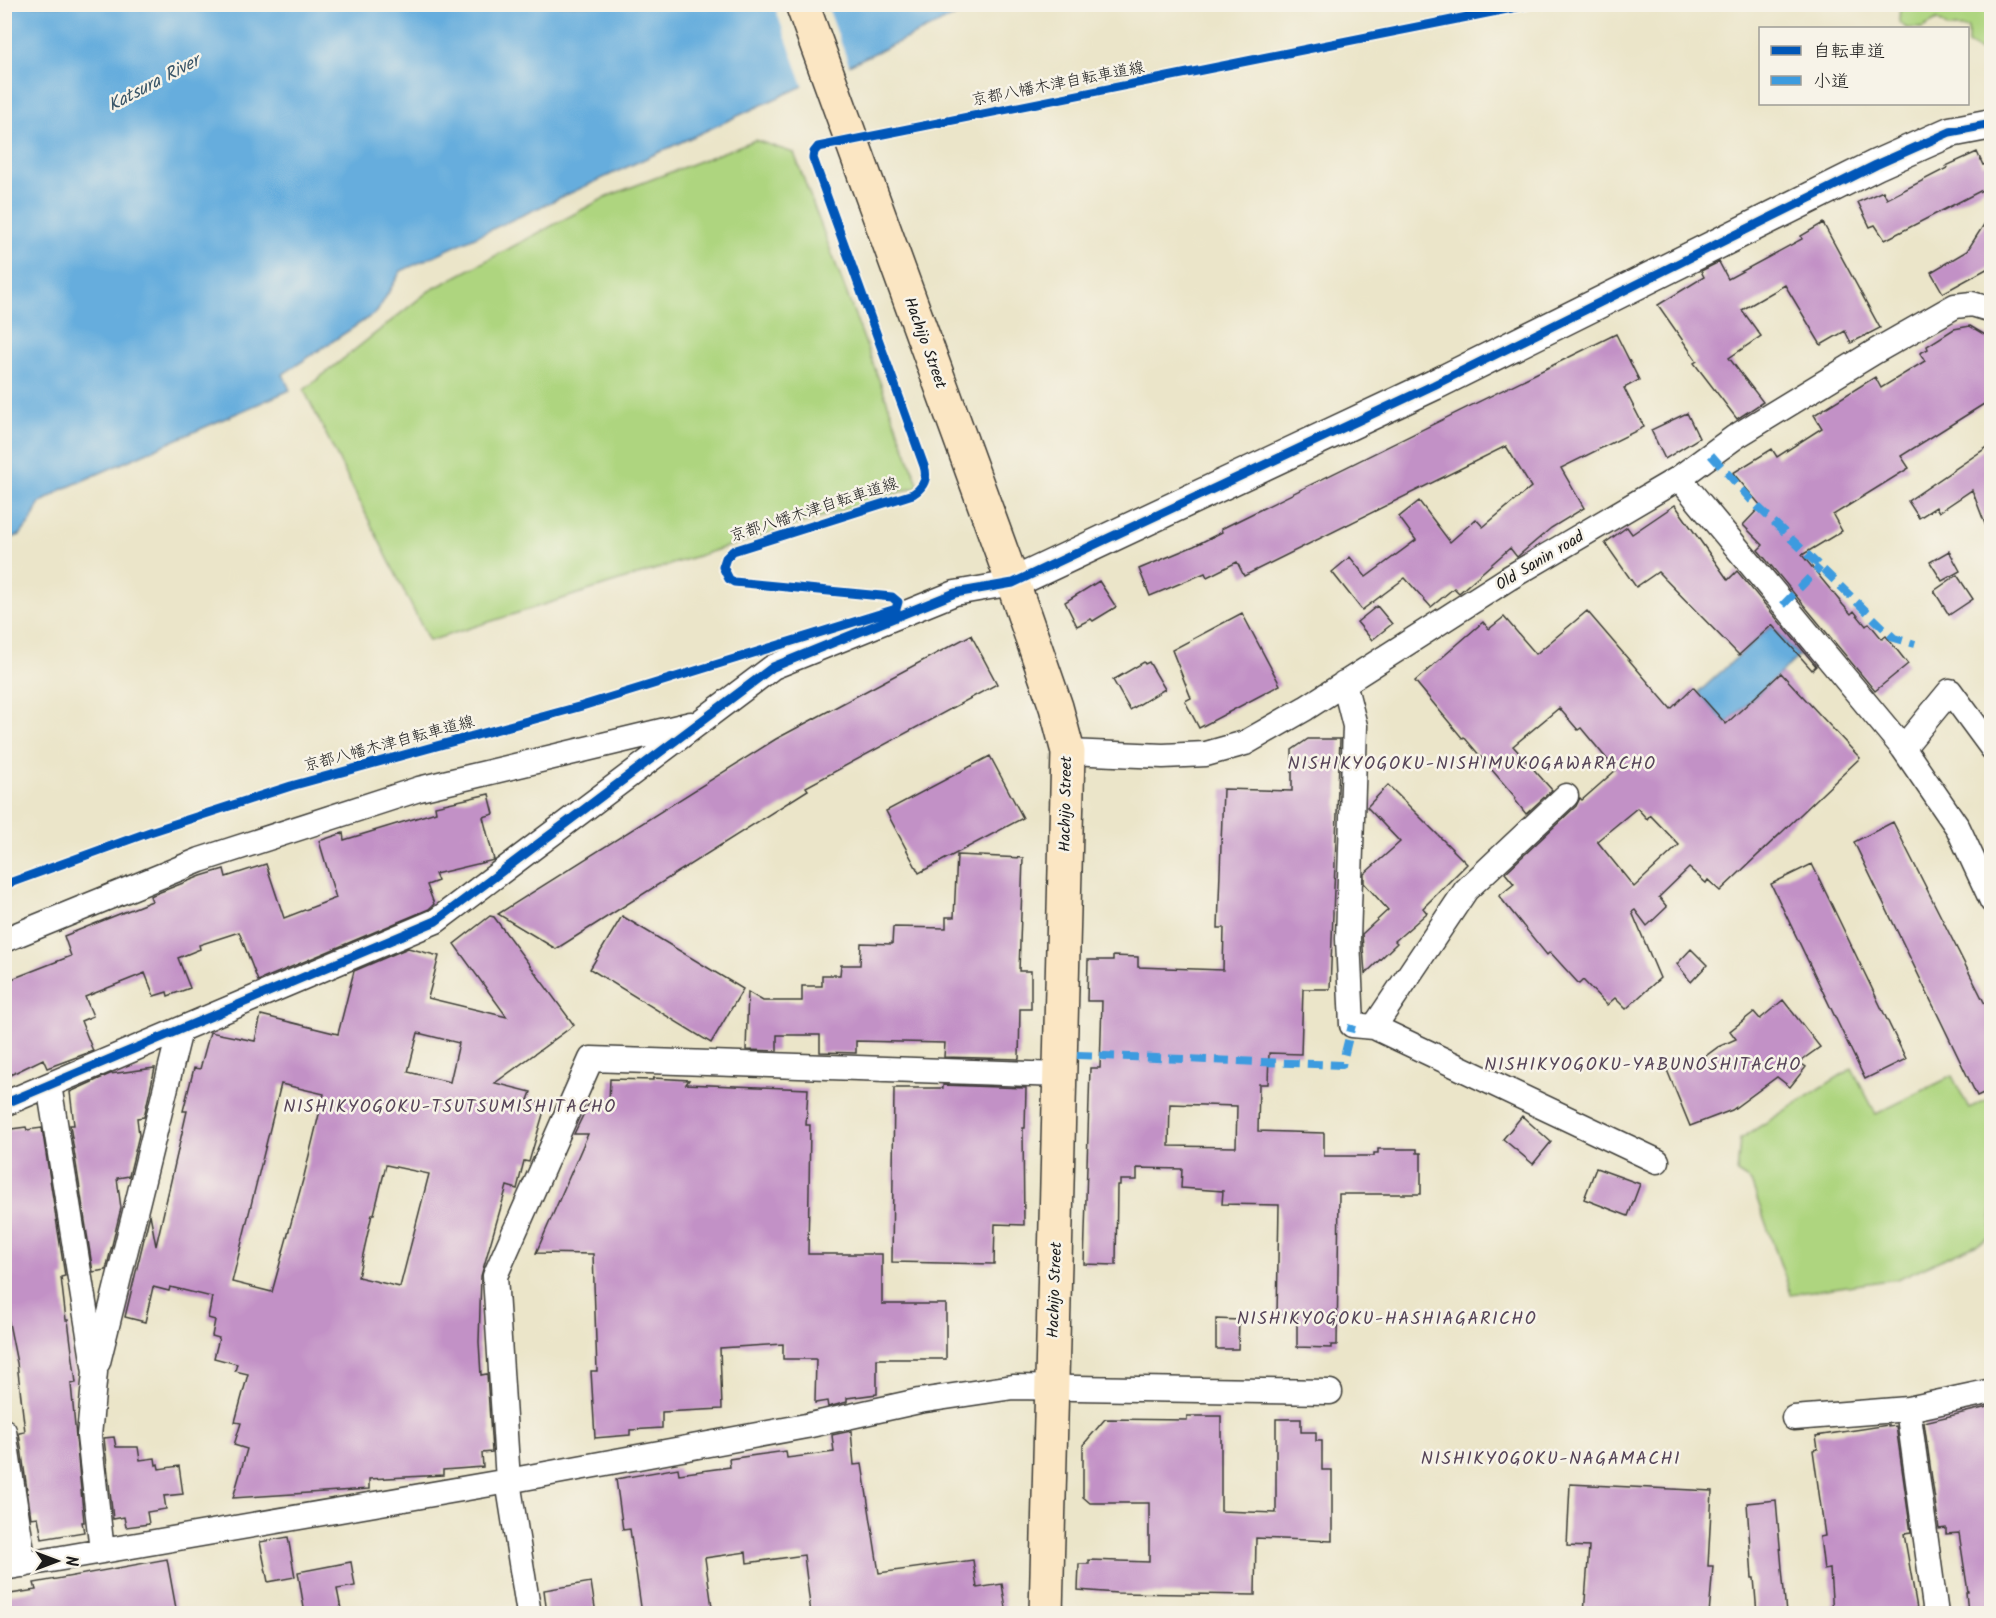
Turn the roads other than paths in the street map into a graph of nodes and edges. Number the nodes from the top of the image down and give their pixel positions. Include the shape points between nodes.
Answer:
1 (802, 4) edge
2 (1992, 124) edge
3 (1992, 310) edge
4 (1679, 478) junction
5 (1008, 571) junction
6 (1344, 683) junction
7 (702, 721) junction
8 (1903, 748) junction
9 (1992, 748) edge
10 (1068, 752) junction
11 (1566, 796) dead end
12 (1992, 901) edge
13 (4, 940) edge
14 (1374, 1027) junction
15 (180, 1030) junction
16 (1060, 1075) junction
17 (49, 1085) junction
18 (4, 1104) edge
19 (1657, 1161) dead end
20 (95, 1372) junction
21 (1052, 1387) junction
22 (1992, 1391) edge
23 (1330, 1392) dead end
24 (1908, 1408) junction
25 (1794, 1418) dead end
26 (4, 1431) edge
27 (508, 1481) junction
28 (102, 1551) junction
29 (14, 1567) edge
30 (529, 1614) edge
31 (1046, 1614) edge
32 (1936, 1614) edge

1 - 5 main road, Hachijo Street
2 - 5 street via 1950,132 1876,165 1434,385
3 - 4 street, Old Sanin road via 1972,304 1955,306 1735,437
4 - 6 street, Old Sanin road via 1509,578
4 - 8 street
5 - 7 street via 773,667
5 - 10 main road, Hachijo Street
6 - 10 street, Old Sanin road via 1245,743 1206,754
6 - 14 street via 1355,726 1348,939 1352,1025
7 - 13 street via 419,789 200,860
7 - 15 street via 436,921
8 - 9 street via 1950,691
8 - 12 street via 1958,828
10 - 16 main road, Hachijo Street
11 - 14 street via 1466,890
14 - 19 street
15 - 17 street
15 - 20 street
16 - 21 main road, Hachijo Street
16 - 27 street via 591,1059 495,1276
17 - 18 street
17 - 20 street
20 - 28 street via 89,1436
21 - 23 street
21 - 27 street via 1013,1387 919,1401
21 - 31 main road, Hachijo Street
22 - 24 street
24 - 25 street
24 - 32 street
26 - 29 street
27 - 28 street
27 - 30 street
28 - 29 street

